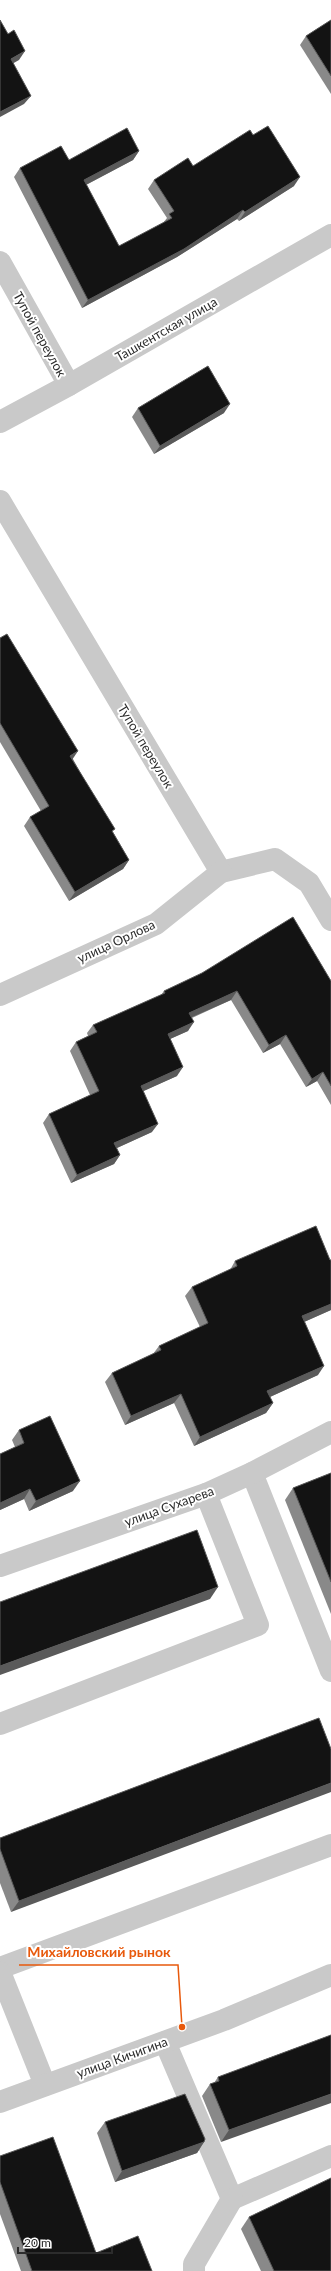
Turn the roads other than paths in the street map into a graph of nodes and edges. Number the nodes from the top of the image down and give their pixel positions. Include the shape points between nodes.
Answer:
1 (331, 235) edge
2 (0, 262) edge
3 (69, 385) junction
4 (0, 422) edge
5 (0, 501) edge
6 (221, 872) junction
7 (331, 920) edge
8 (0, 995) edge
9 (331, 1432) edge
10 (252, 1473) junction
11 (206, 1494) junction
12 (0, 1566) edge
13 (331, 1671) edge
14 (0, 1724) edge
15 (331, 1845) edge
16 (0, 1968) edge
17 (0, 1972) edge
18 (331, 1974) edge
19 (165, 2042) junction
20 (45, 2085) junction
21 (0, 2102) edge
22 (331, 2156) edge
23 (232, 2198) junction
24 (194, 2271) edge

1 - 3 street, Ташкентская улица
2 - 3 street, Тупой переулок
3 - 4 street, Ташкентская улица
5 - 6 street, Тупой переулок
6 - 7 street via 275,859 309,883
6 - 8 street, улица Орлова via 156,924
9 - 10 street, улица Сухарева
10 - 11 street, улица Сухарева
10 - 13 street
11 - 12 street, улица Сухарева
11 - 14 street via 258,1625
15 - 16 street
17 - 20 street
18 - 19 street, улица Кичигина via 224,2020
19 - 20 street, улица Кичигина
19 - 23 street
20 - 21 street, улица Кичигина
22 - 23 street
23 - 24 street via 194,2264

